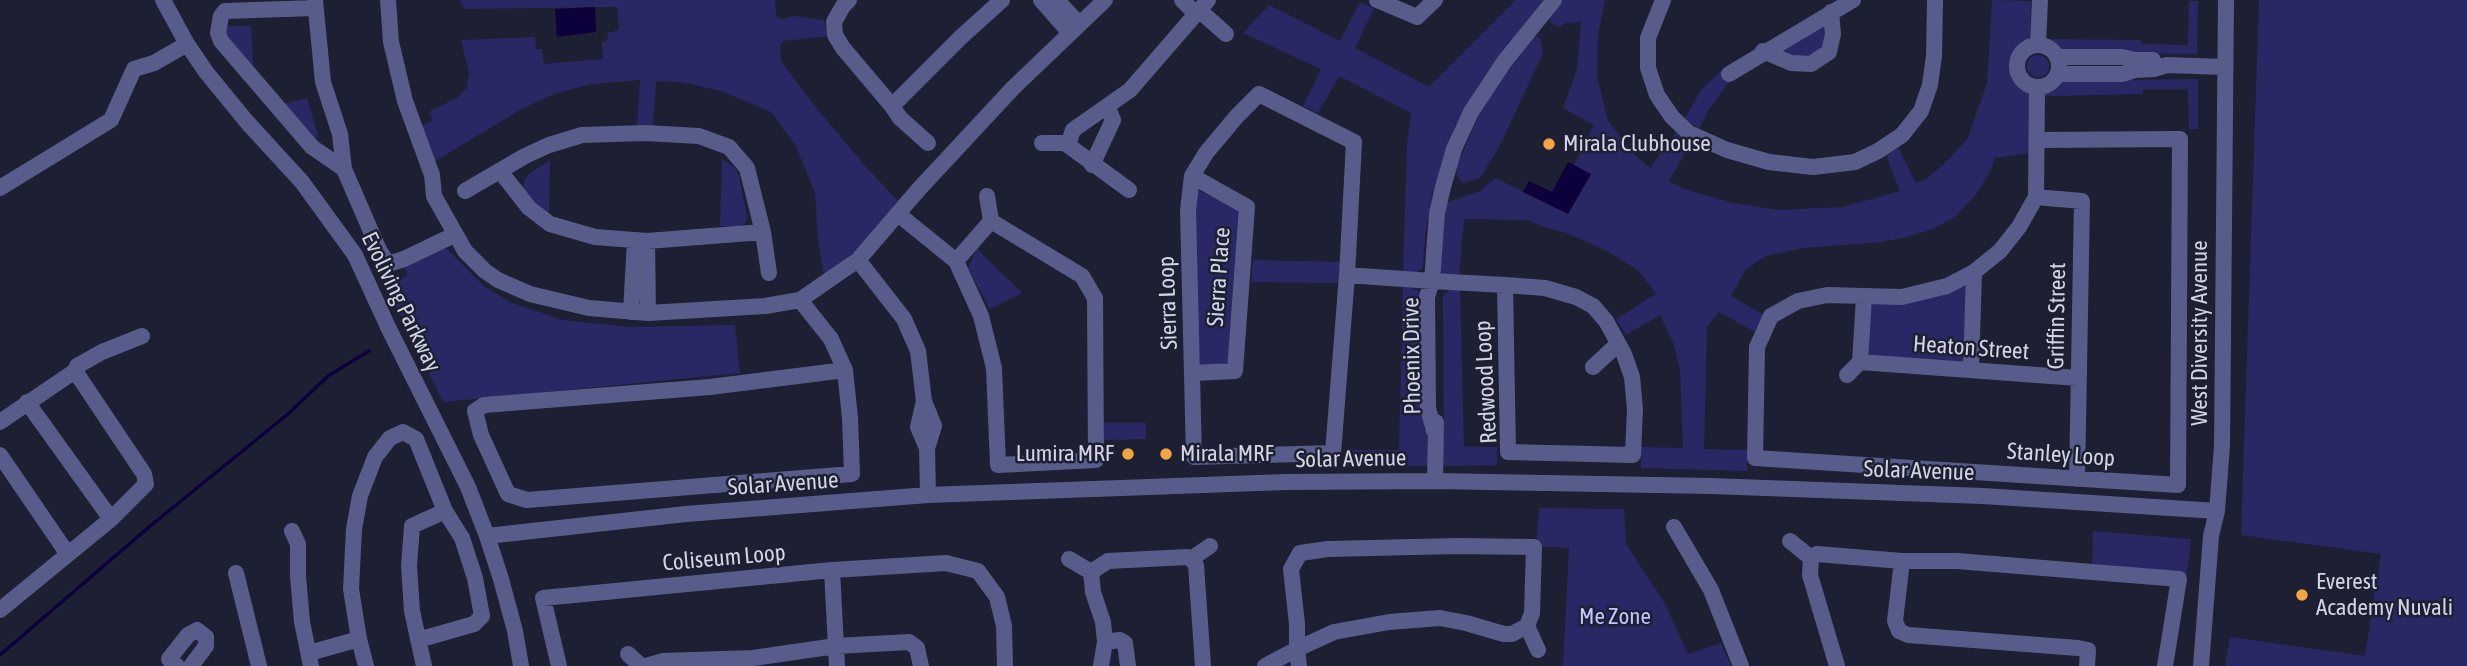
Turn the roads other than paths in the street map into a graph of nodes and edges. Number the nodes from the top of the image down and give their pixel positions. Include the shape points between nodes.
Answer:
1 (163, 0) edge
2 (388, 0) edge
3 (849, 0) edge
4 (1002, 0) edge
5 (1041, 0) edge
6 (1057, 0) edge
7 (1105, 0) edge
8 (1182, 0) edge
9 (1377, 0) edge
10 (1435, 0) edge
11 (1554, 0) edge
12 (1663, 0) edge
13 (1853, 0) edge
14 (1935, 0) edge
15 (2040, 0) edge
16 (2226, 0) edge
17 (315, 4) edge
18 (1200, 6) edge
19 (1831, 12) junction
20 (1074, 28) junction
21 (1226, 34) dead end
22 (187, 44) junction
23 (2038, 44) junction
24 (1763, 51) junction
25 (2058, 57) junction
26 (2167, 65) junction
27 (2225, 67) junction
28 (1729, 74) dead end
29 (2058, 74) junction
30 (2038, 87) junction
31 (892, 106) junction
32 (1107, 106) junction
33 (2037, 140) junction
34 (928, 142) dead end
35 (1042, 143) dead end
36 (1068, 145) junction
37 (1092, 165) junction
38 (344, 169) junction
39 (500, 171) junction
40 (1192, 176) junction
41 (0, 188) edge
42 (1129, 190) dead end
43 (465, 191) dead end
44 (987, 196) dead end
45 (2036, 197) junction
46 (898, 214) junction
47 (991, 221) junction
48 (452, 230) junction
49 (763, 232) junction
50 (641, 240) junction
51 (858, 260) junction
52 (956, 261) junction
53 (1974, 272) junction
54 (769, 273) dead end
55 (1347, 275) junction
56 (1432, 281) junction
57 (1505, 285) junction
58 (1864, 297) junction
59 (800, 300) junction
60 (640, 313) junction
61 (142, 336) dead end
62 (1618, 344) junction
63 (1860, 362) junction
64 (1593, 367) dead end
65 (845, 370) junction
66 (1971, 370) junction
67 (75, 371) junction
68 (1194, 373) junction
69 (1847, 375) dead end
70 (2078, 378) junction
71 (27, 402) junction
72 (0, 422) edge
73 (0, 455) edge
74 (2077, 479) junction
75 (1435, 481) junction
76 (928, 495) junction
77 (445, 511) junction
78 (2217, 511) junction
79 (111, 519) junction
80 (1674, 527) dead end
81 (292, 531) dead end
82 (487, 536) junction
83 (1790, 541) dead end
84 (1210, 546) dead end
85 (67, 553) junction
86 (1811, 558) junction
87 (1069, 559) dead end
88 (1191, 559) junction
89 (1902, 561) junction
90 (832, 570) junction
91 (1091, 572) junction
92 (236, 573) dead end
93 (0, 610) edge
94 (1527, 626) junction
95 (928, 634) dead end
96 (359, 639) junction
97 (418, 640) junction
98 (1105, 642) junction
99 (836, 646) junction
100 (917, 648) junction
101 (1297, 649) junction
102 (1538, 650) dead end
103 (2091, 652) edge
104 (628, 654) dead end
105 (310, 659) edge
106 (754, 662) edge
107 (177, 666) edge
108 (191, 666) edge
109 (259, 666) edge
110 (366, 666) edge
111 (424, 666) edge
112 (521, 666) edge
113 (559, 666) edge
114 (644, 666) edge
115 (836, 666) edge
116 (921, 666) edge
117 (1005, 666) edge
118 (1101, 666) edge
119 (1128, 666) edge
120 (1203, 666) edge
121 (1265, 666) edge
122 (1299, 666) edge
123 (1741, 666) edge
124 (1837, 666) edge
125 (2165, 666) edge
126 (2201, 666) edge

1 - 22 street, Evoliving Parkway
2 - 48 street via 398,78 432,175 434,196
3 - 31 street via 834,22 835,35
4 - 31 street
5 - 20 street
6 - 20 street
7 - 20 street
8 - 18 street
9 - 10 street via 1418,24
11 - 56 street, Phoenix Drive via 1504,62 1471,112 1454,149 1437,213
12 - 14 street via 1648,38 1648,68 1657,95 1672,117 1689,132 1727,150 1769,162 1813,167 1855,162 1878,151 1902,135 1921,111 1934,56
13 - 19 street
15 - 23 street
16 - 27 street, West Diversity Avenue
17 - 38 street via 323,82 340,134
17 - 38 street via 225,11 218,33 312,147
18 - 21 street
18 - 32 street via 1130,90
19 - 24 street
19 - 24 street via 1829,52 1811,64 1791,63
20 - 46 street
22 - 41 street via 134,69 111,120
22 - 82 street, Evoliving Parkway via 247,122 302,182 355,255 468,487
23 - 25 street
23 - 30 street via 2024,49 2017,62 2024,82
24 - 28 street
25 - 26 street via 2122,57
25 - 29 street
26 - 27 street
26 - 29 street via 2123,74
27 - 78 street, West Diversity Avenue via 2222,446
29 - 30 street via 2048,85
30 - 33 street, Stanley Loop
31 - 34 street
32 - 36 street via 1073,130
32 - 37 street via 1113,120
33 - 45 street, Stanley Loop
33 - 74 street, Stanley Loop via 2180,139 2178,485
35 - 36 street
36 - 37 street
37 - 42 street
38 - 48 street via 388,264
39 - 43 street
39 - 49 street via 548,145 582,135 699,136 729,147 747,168
39 - 50 street via 529,208 550,224 596,237
40 - 55 street, Sierra Loop via 1258,86 1360,140
40 - 68 street, Sierra Loop via 1188,210
40 - 68 street, Sierra Place via 1255,205 1235,371
44 - 47 street
45 - 53 street, Stanley Loop via 2000,251
45 - 70 street, Griffin Street via 2082,201
46 - 51 street
46 - 52 street
47 - 52 street
47 - 52 street via 1082,276 1095,298 1096,460 998,465 990,343
48 - 60 street via 474,261 510,286 589,308
49 - 50 street
49 - 54 street
50 - 60 street
51 - 59 street
51 - 76 street via 904,319 918,351 924,401 918,427 927,448
53 - 58 street, Stanley Loop via 1947,286 1902,297
53 - 66 street
55 - 56 street, Redwood Loop
55 - 68 street, Sierra Loop via 1333,453 1194,457
56 - 57 street, Redwood Loop
56 - 75 street, Phoenix Drive via 1438,297
57 - 62 street, Redwood Loop via 1545,288 1576,297 1593,306
57 - 62 street, Redwood Loop via 1508,452 1633,455 1632,377
58 - 63 street
58 - 74 street, Stanley Loop via 1827,295 1798,301 1771,316 1758,347 1755,458
59 - 60 street
59 - 65 street via 831,339
61 - 67 street via 102,352
62 - 64 street
63 - 66 street, Heaton Street
63 - 69 street
65 - 65 street via 852,474 527,500 508,494 475,411 484,405 710,387
66 - 70 street, Heaton Street
67 - 71 street
67 - 79 street via 144,474 146,484 140,493
70 - 74 street, Griffin Street
71 - 72 street
71 - 79 street
73 - 85 street
75 - 76 street, Solar Avenue
75 - 78 street, Solar Avenue via 1983,496
76 - 82 street, Solar Avenue
77 - 96 street via 416,439 403,432 390,438 375,457 360,496 351,553
77 - 97 street via 412,526 409,566
77 - 97 street via 465,548 482,616 474,624
78 - 126 street, West Diversity Avenue
79 - 85 street
80 - 123 street via 1711,590
81 - 105 street via 298,544 300,597
82 - 112 street, Evoliving Parkway
83 - 86 street
84 - 88 street
85 - 93 street
86 - 89 street via 1817,554
86 - 124 street via 1810,575
87 - 91 street
88 - 91 street via 1108,561
88 - 120 street via 1196,565
89 - 103 street via 1895,621 1899,631
89 - 125 street via 1957,561 2179,579
90 - 99 street
90 - 113 street, Coliseum Loop via 543,598
90 - 117 street, Coliseum Loop via 946,563 978,571 997,597 1004,626
91 - 98 street
92 - 109 street
94 - 101 street via 1504,634 1440,618 1389,622 1334,632
94 - 101 street via 1532,612 1534,547 1328,549 1300,553 1290,569
94 - 102 street
95 - 100 street
96 - 105 street
96 - 110 street
97 - 111 street
98 - 118 street
98 - 119 street via 1125,643
99 - 100 street via 909,642
99 - 106 street
99 - 115 street
100 - 116 street
101 - 121 street
101 - 122 street
104 - 114 street
106 - 114 street
107 - 108 street via 169,659 197,630 206,637 206,646

